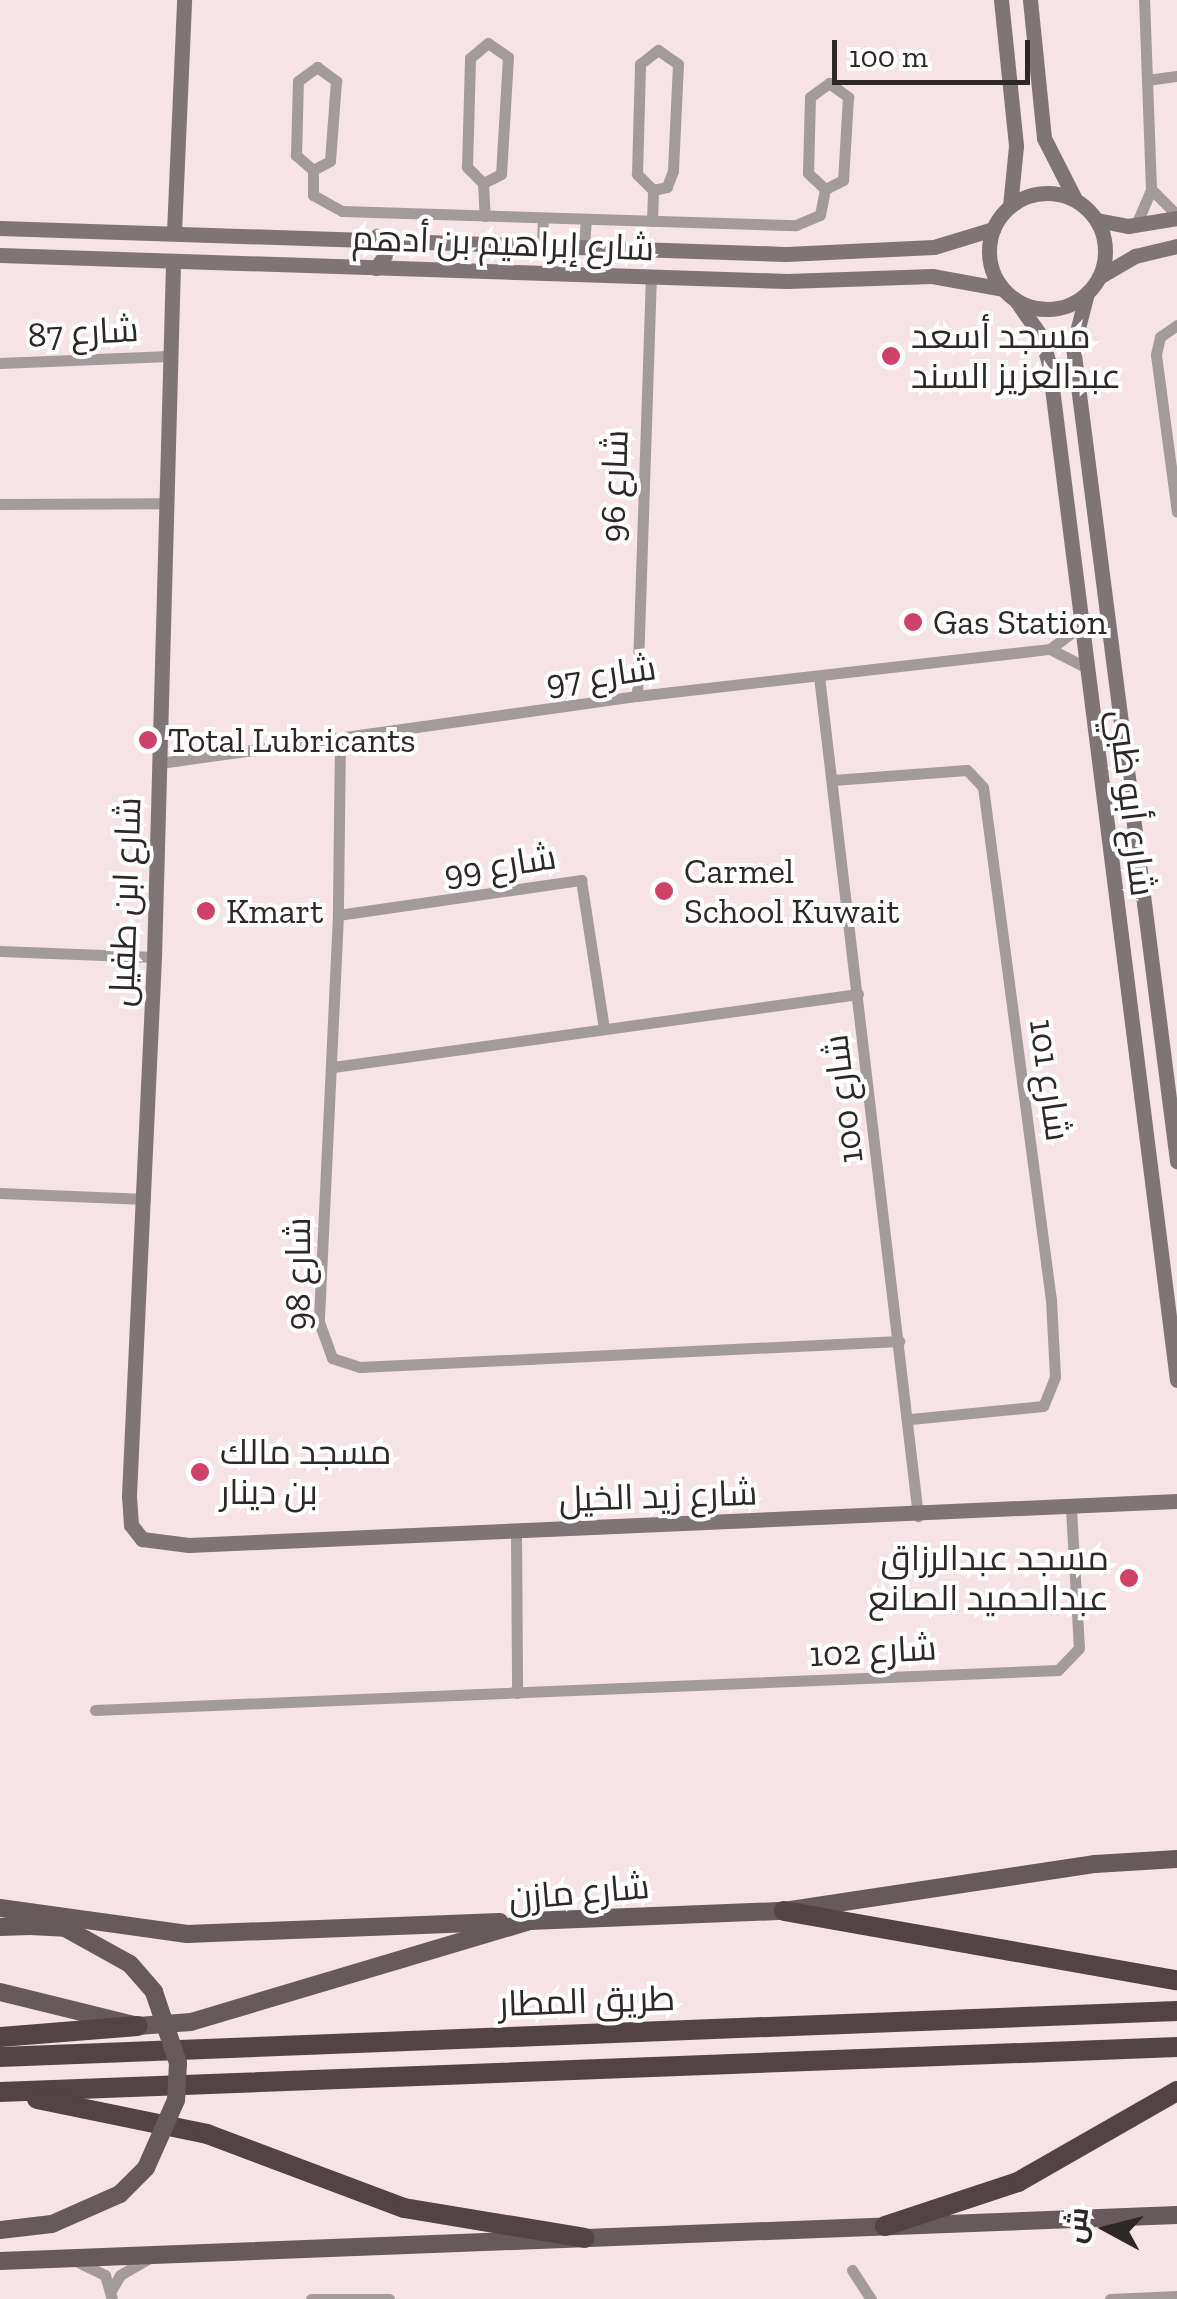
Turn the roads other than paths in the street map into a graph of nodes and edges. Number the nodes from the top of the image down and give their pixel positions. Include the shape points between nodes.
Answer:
1 (184, 0) edge
2 (1002, 0) edge
3 (1030, 0) edge
4 (1144, 0) edge
5 (1177, 76) edge
6 (1147, 80) junction
7 (313, 170) junction
8 (483, 183) junction
9 (825, 189) junction
10 (1151, 189) junction
11 (654, 190) junction
12 (1075, 199) junction
13 (1010, 206) junction
14 (485, 216) junction
15 (1177, 217) edge
16 (544, 218) junction
17 (586, 219) junction
18 (1097, 220) junction
19 (652, 221) junction
20 (1136, 225) junction
21 (0, 228) edge
22 (993, 229) junction
23 (174, 232) junction
24 (376, 236) junction
25 (430, 238) junction
26 (542, 244) junction
27 (584, 246) junction
28 (1177, 246) edge
29 (879, 251) junction
30 (0, 255) edge
31 (173, 264) junction
32 (376, 268) junction
33 (428, 270) junction
34 (880, 277) junction
35 (1099, 277) junction
36 (650, 278) junction
37 (1003, 289) junction
38 (1088, 293) junction
39 (1017, 302) junction
40 (1177, 325) edge
41 (169, 356) junction
42 (0, 363) edge
43 (1173, 447) edge
44 (167, 502) junction
45 (0, 504) edge
46 (1177, 512) edge
47 (1079, 627) junction
48 (1050, 650) junction
49 (1084, 666) junction
50 (819, 676) junction
51 (638, 696) junction
52 (340, 738) junction
53 (160, 763) junction
54 (832, 780) junction
55 (338, 915) junction
56 (0, 950) edge
57 (154, 957) junction
58 (858, 994) junction
59 (604, 1028) junction
60 (1164, 1055) junction
61 (1136, 1060) junction
62 (333, 1066) junction
63 (1169, 1089) junction
64 (1140, 1094) junction
65 (1177, 1161) edge
66 (0, 1193) edge
67 (145, 1199) junction
68 (899, 1341) junction
69 (1177, 1380) edge
70 (911, 1419) junction
71 (1177, 1501) edge
72 (1070, 1508) junction
73 (918, 1516) junction
74 (516, 1532) junction
75 (142, 1539) joint
76 (518, 1693) junction
77 (95, 1710) dead end
78 (1177, 1859) edge
79 (0, 1908) edge
80 (784, 1910) junction
81 (530, 1921) junction
82 (0, 1927) edge
83 (1177, 1980) edge
84 (0, 1992) edge
85 (1177, 2011) edge
86 (138, 2026) junction
87 (0, 2037) edge
88 (1177, 2047) edge
89 (0, 2058) edge
90 (1177, 2091) edge
91 (0, 2093) edge
92 (1177, 2216) edge
93 (885, 2226) junction
94 (0, 2230) edge
95 (585, 2238) junction
96 (156, 2256) junction
97 (66, 2259) junction
98 (0, 2261) edge
99 (852, 2270) dead end
100 (112, 2294) edge
101 (1177, 2296) edge
102 (311, 2299) edge
103 (389, 2299) edge
104 (870, 2299) edge
105 (1110, 2299) edge

1 - 23 street
2 - 13 street via 1016,146
3 - 12 street via 1044,138
4 - 6 street
5 - 6 street
6 - 10 street
7 - 7 street, شارع إبراهيم بن أدهم via 330,161 336,80 316,66 300,76 296,155
7 - 14 street, شارع إبراهيم بن أدهم via 313,195 342,212
8 - 8 street, شارع إبراهيم بن أدهم via 497,180 503,164 508,57 488,43 470,58 467,168
8 - 14 street, شارع إبراهيم بن أدهم
9 - 9 street, شارع إبراهيم بن أدهم via 843,180 848,96 829,83 810,97 808,173
9 - 19 street, شارع إبراهيم بن أدهم via 820,215 796,225
10 - 15 street
10 - 20 street
11 - 11 street, شارع إبراهيم بن أدهم via 667,186 673,171 678,64 658,50 640,64 636,174
11 - 19 street, شارع إبراهيم بن أدهم
12 - 13 street via 1042,192
12 - 18 street
13 - 22 street
14 - 16 street, شارع إبراهيم بن أدهم
15 - 20 street
16 - 17 street, شارع إبراهيم بن أدهم
16 - 26 street, شارع إبراهيم بن أدهم
17 - 19 street, شارع إبراهيم بن أدهم
17 - 27 street, شارع إبراهيم بن أدهم
18 - 20 street
18 - 35 street via 1105,244
21 - 23 street, شارع إبراهيم بن أدهم
22 - 29 street, شارع إبراهيم بن أدهم via 934,247
22 - 37 street via 990,260
23 - 24 street, شارع إبراهيم بن أدهم
24 - 25 street, شارع إبراهيم بن أدهم
24 - 32 street via 387,252
25 - 26 street, شارع إبراهيم بن أدهم
25 - 33 street via 409,250 412,264
26 - 27 street, شارع إبراهيم بن أدهم
27 - 29 street, شارع إبراهيم بن أدهم
28 - 35 street via 1136,256
29 - 34 street via 889,262
30 - 31 street, شارع إبراهيم بن أدهم
31 - 32 street, شارع إبراهيم بن أدهم
31 - 41 street, شارع ابن طفيل
32 - 33 street, شارع إبراهيم بن أدهم
33 - 36 street, شارع إبراهيم بن أدهم
34 - 36 street, شارع إبراهيم بن أدهم
34 - 37 street, شارع إبراهيم بن أدهم via 955,277
35 - 38 street
36 - 51 street, شارع 96
37 - 39 street
38 - 39 street via 1054,309
38 - 60 street, شارع أبو ظبي via 1073,347
39 - 47 street, شارع أبو ظبي via 1042,336 1049,364
40 - 43 street via 1156,349
41 - 42 street, شارع 87
41 - 44 street, شارع ابن طفيل
43 - 46 street
44 - 45 street
44 - 53 street, شارع ابن طفيل
47 - 48 street
47 - 49 street, شارع أبو ظبي
48 - 49 street
48 - 50 street, شارع 97
49 - 61 street, شارع أبو ظبي
50 - 51 street, شارع 97
50 - 54 street, شارع 100
51 - 52 street, شارع 97
52 - 53 street, شارع 97
52 - 55 street, شارع 98
53 - 57 street, شارع ابن طفيل
54 - 58 street, شارع 100
54 - 70 street, شارع 101 via 967,770 983,787 1051,1300 1055,1377 1044,1406
55 - 59 street, شارع 99 via 581,880
55 - 62 street, شارع 98
56 - 57 street
57 - 67 street, شارع ابن طفيل
58 - 59 street
58 - 68 street, شارع 100
59 - 62 street
60 - 61 street via 1152,1066
60 - 63 street, شارع أبو ظبي
61 - 64 street, شارع أبو ظبي
62 - 68 street, شارع 98 via 319,1322 332,1358 360,1367
63 - 64 street via 1153,1083
63 - 65 street, شارع أبو ظبي
64 - 69 street, شارع أبو ظبي
66 - 67 street
67 - 75 street, شارع ابن طفيل via 129,1496 131,1525
68 - 70 street, شارع 100
70 - 73 street, شارع 100
71 - 72 street, شارع زيد الخيل
72 - 73 street, شارع زيد الخيل
72 - 76 street, شارع 102 via 1079,1642 1064,1668
73 - 74 street, شارع زيد الخيل
74 - 75 street, شارع زيد الخيل via 189,1546
74 - 76 street
76 - 77 street, شارع 102
78 - 80 main road, شارع مازن via 1096,1864
79 - 81 main road via 186,1934
80 - 81 main road, شارع مازن
80 - 83 highway
81 - 86 main road, شارع مازن via 238,2013
82 - 94 main road, bridge via 66,1928 130,1964 154,1992 178,2062 171,2118 146,2168 120,2194 52,2224
84 - 86 main road, شارع مازن
85 - 89 highway, طريق المطار
86 - 87 highway
88 - 91 highway, طريق المطار
90 - 93 highway via 1018,2182
91 - 95 highway via 127,2113 207,2134 404,2208
92 - 93 main road
93 - 95 main road
95 - 96 main road
96 - 97 main road
96 - 100 street via 120,2275
97 - 98 main road
97 - 100 street via 99,2270
99 - 104 street
101 - 105 street
102 - 103 street

